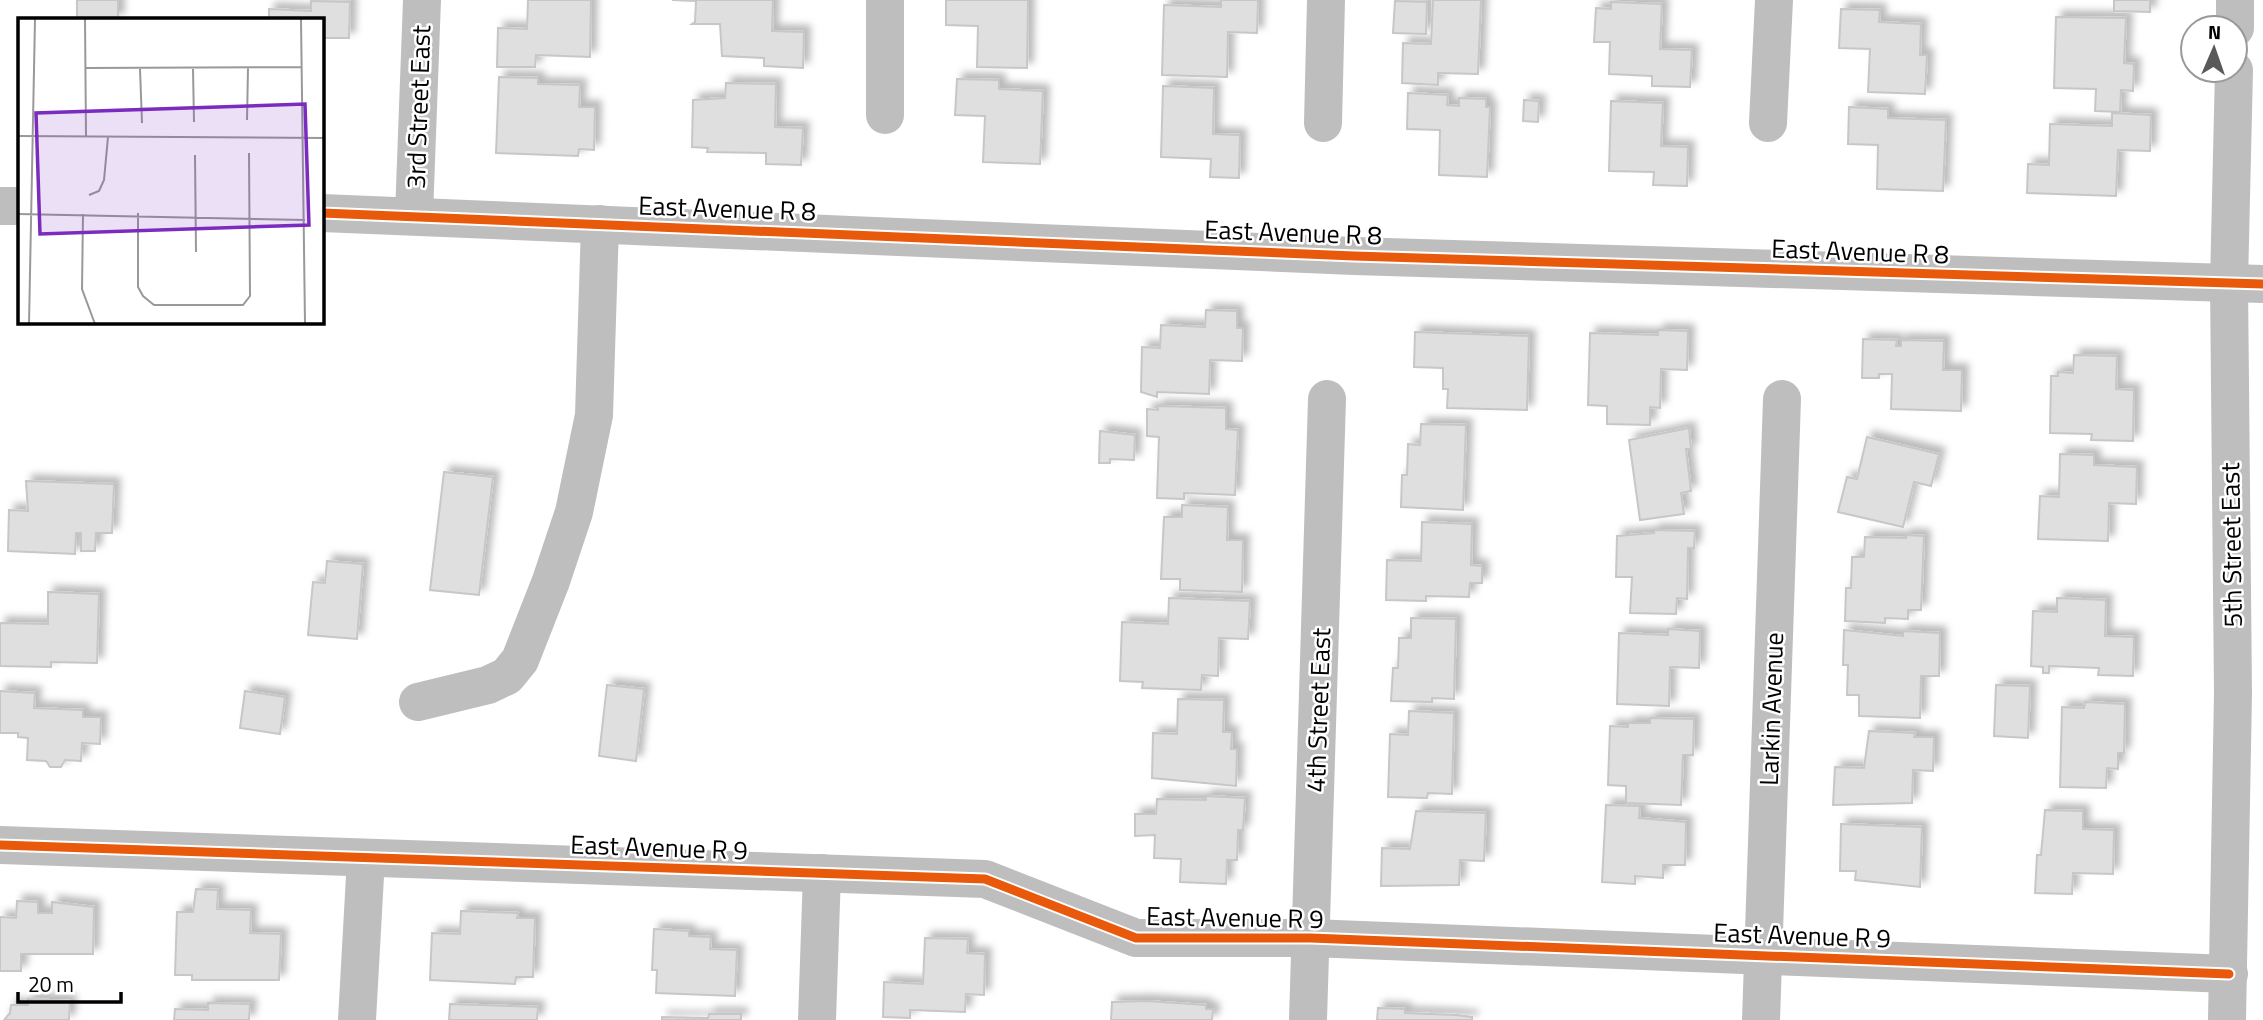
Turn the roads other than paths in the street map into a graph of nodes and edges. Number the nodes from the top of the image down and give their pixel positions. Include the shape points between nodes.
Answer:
1 (422, 0) edge
2 (885, 0) edge
3 (1326, 0) edge
4 (1774, 0) edge
5 (2235, 84) edge
6 (885, 115) dead end
7 (1323, 123) dead end
8 (1768, 123) dead end
9 (0, 206) edge
10 (18, 206) edge
11 (324, 213) edge
12 (414, 215) junction
13 (600, 224) junction
14 (2246, 284) edge
15 (1782, 399) dead end
16 (1327, 400) dead end
17 (2248, 694) edge
18 (418, 702) dead end
19 (0, 845) edge
20 (366, 858) junction
21 (822, 873) junction
22 (1311, 938) junction
23 (1763, 954) junction
24 (2229, 974) junction
25 (358, 1020) edge
26 (817, 1020) edge
27 (1308, 1020) edge
28 (1761, 1020) edge
29 (2227, 1020) edge

1 - 12 street, 3rd Street East
2 - 6 street
3 - 7 street
4 - 8 street
5 - 14 street, 5th Street East
9 - 10 street
11 - 12 street, East Avenue R 8
12 - 13 street, East Avenue R 8
13 - 14 street, East Avenue R 8 via 1354,256
13 - 18 street via 592,428 574,512 551,581 520,660 507,676
14 - 17 street, 5th Street East
15 - 23 street, Larkin Avenue
16 - 22 street, 4th Street East
17 - 24 street, 5th Street East
19 - 20 street, East Avenue R 9
20 - 21 street, East Avenue R 9
20 - 25 street
21 - 22 street, East Avenue R 9 via 985,879 1136,938
21 - 26 street
22 - 23 street, East Avenue R 9
22 - 27 street, 4th Street East
23 - 24 street, East Avenue R 9
23 - 28 street, Larkin Avenue
24 - 29 street, 5th Street East

